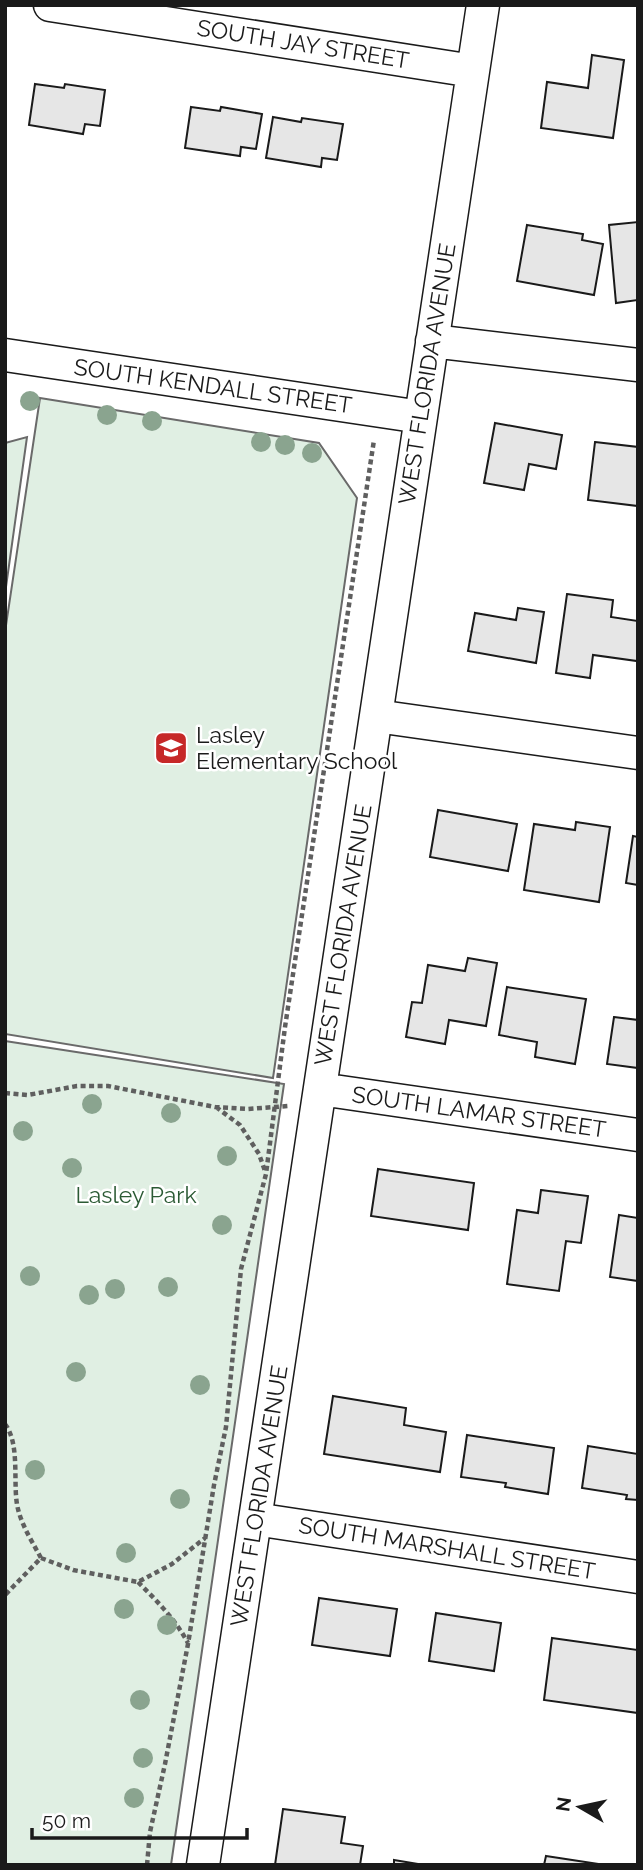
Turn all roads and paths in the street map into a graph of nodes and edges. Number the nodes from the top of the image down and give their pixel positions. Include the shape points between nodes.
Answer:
1 (50, 5) edge
2 (483, 5) edge
3 (473, 71) junction
4 (432, 341) junction
5 (5, 355) edge
6 (638, 365) edge
7 (379, 411) junction
8 (421, 417) junction
9 (376, 716) junction
10 (638, 753) edge
11 (320, 1089) junction
12 (5, 1093) edge
13 (276, 1105) junction
14 (215, 1107) junction
15 (638, 1135) edge
16 (266, 1174) junction
17 (5, 1424) edge
18 (256, 1519) junction
19 (205, 1538) junction
20 (41, 1558) junction
21 (638, 1577) edge
22 (138, 1582) junction
23 (5, 1595) edge
24 (188, 1644) junction
25 (147, 1865) edge
26 (203, 1865) edge

1 - 3 street, SOUTH JAY STREET
2 - 3 street, WEST FLORIDA AVENUE
3 - 4 street, WEST FLORIDA AVENUE
4 - 6 street
4 - 8 street, WEST FLORIDA AVENUE
5 - 7 street, SOUTH KENDALL STREET
7 - 8 street, SOUTH KENDALL STREET
7 - 13 path
8 - 9 street, WEST FLORIDA AVENUE
9 - 10 street
9 - 11 street, WEST FLORIDA AVENUE
11 - 15 street, SOUTH LAMAR STREET
11 - 18 street, WEST FLORIDA AVENUE
12 - 14 path via 28,1095 107,1086
13 - 14 path
13 - 16 path
14 - 16 path via 240,1125
16 - 19 path via 241,1269 226,1427
17 - 20 path via 16,1465 17,1508
18 - 21 street, SOUTH MARSHALL STREET
18 - 26 street, WEST FLORIDA AVENUE
19 - 22 path via 172,1564
19 - 24 path
20 - 22 path via 73,1570
20 - 23 path
22 - 24 path via 163,1606
24 - 25 path

